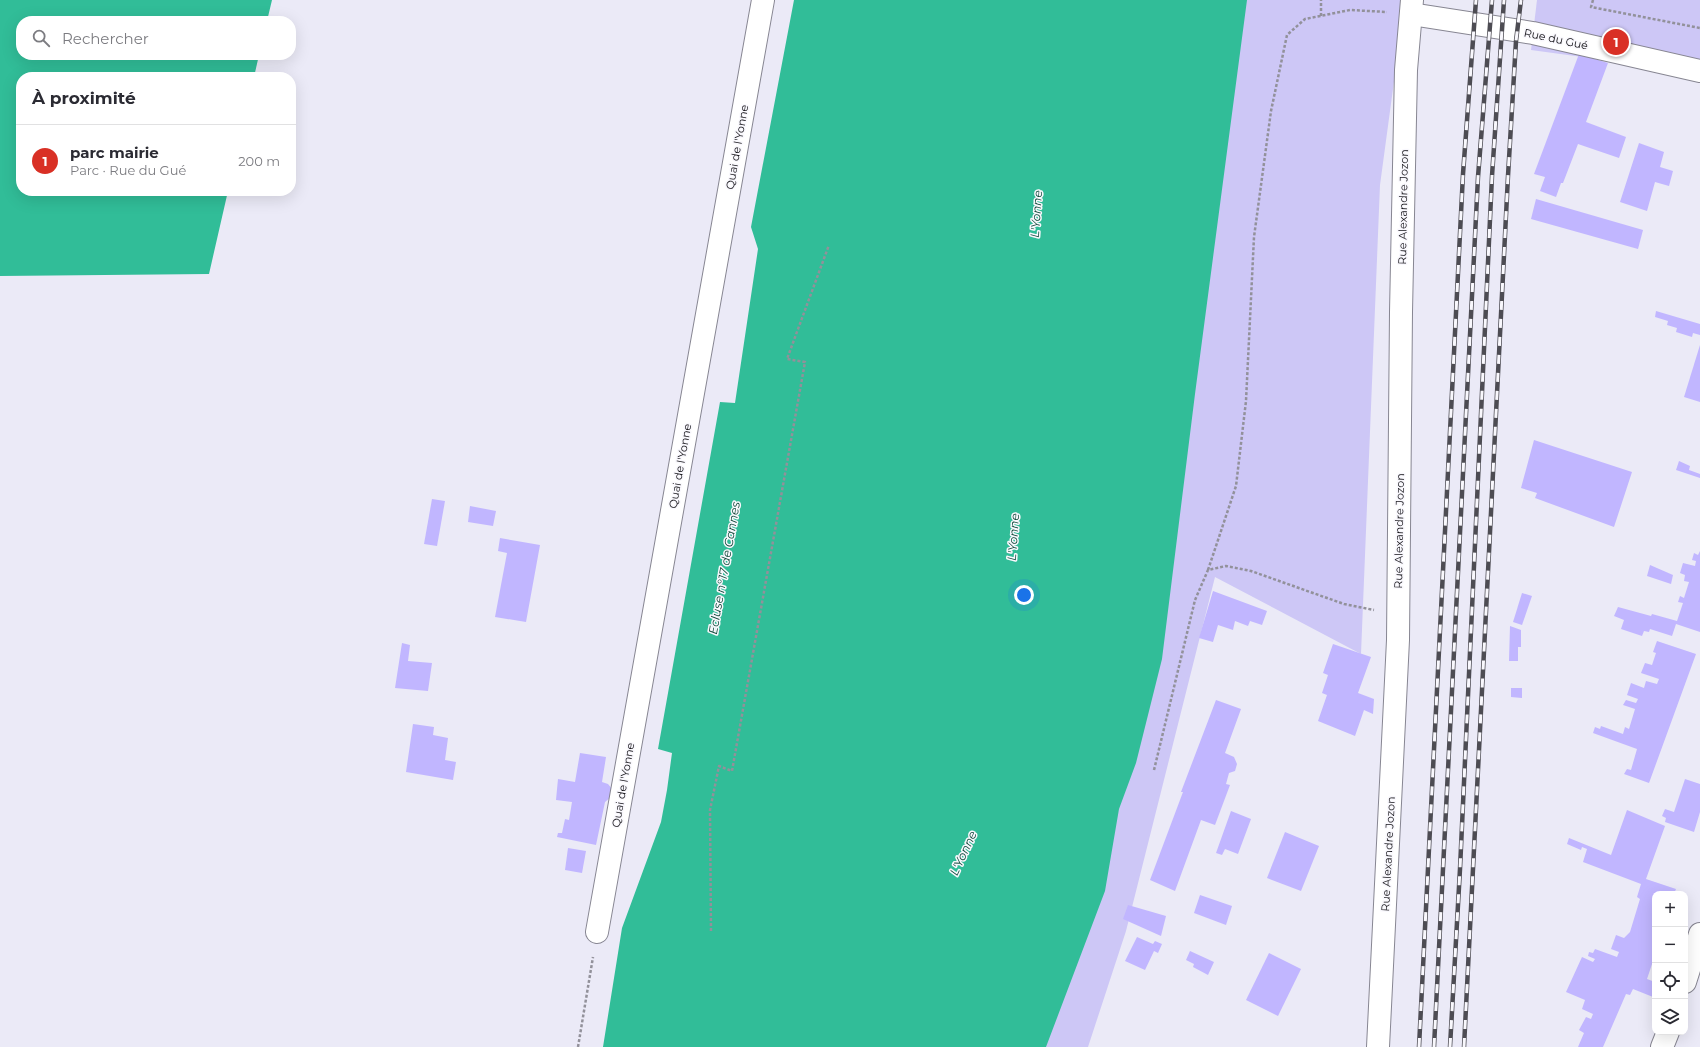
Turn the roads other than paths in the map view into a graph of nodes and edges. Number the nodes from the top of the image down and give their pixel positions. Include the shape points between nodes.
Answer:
1 (763, 0) edge
2 (1411, 7) edge
3 (1700, 71) edge
4 (597, 932) road end
5 (1700, 934) edge
6 (1688, 972) edge
7 (1667, 1035) edge
8 (1378, 1047) edge
9 (1662, 1047) edge

1 - 4 street, Quai de l'Yonne
2 - 3 street, Rue du Gué
2 - 8 street, Rue Alexandre Jozon via 1406,77 1398,615
5 - 6 street
7 - 9 street

